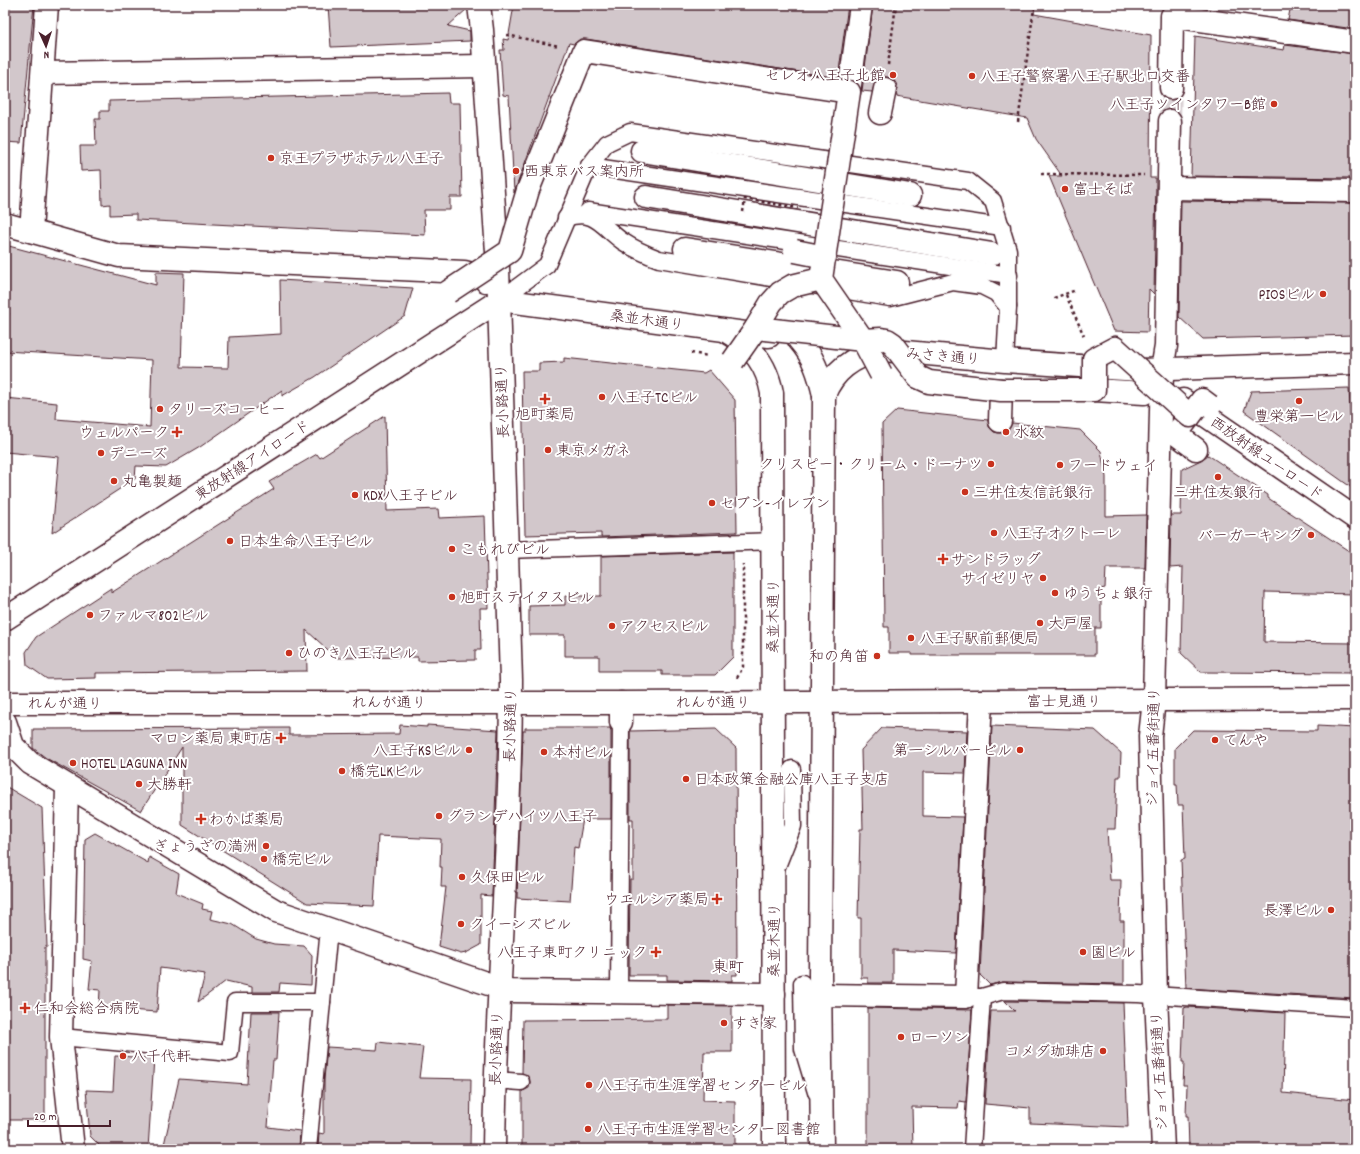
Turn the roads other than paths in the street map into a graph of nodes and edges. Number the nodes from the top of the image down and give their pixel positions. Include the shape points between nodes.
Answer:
1 (47, 5) edge
2 (479, 5) edge
3 (861, 5) edge
4 (1355, 42) edge
5 (483, 66) junction
6 (43, 73) junction
7 (1171, 88) tunnel mouth
8 (885, 89) road end
9 (849, 92) junction
10 (880, 114) dead end
11 (1170, 121) tunnel mouth
12 (642, 151) dead end
13 (589, 166) junction
14 (802, 166) dead end
15 (838, 172) junction
16 (866, 175) dead end
17 (1169, 182) junction
18 (1355, 191) edge
19 (910, 195) dead end
20 (646, 197) dead end
21 (798, 208) road end
22 (832, 213) junction
23 (857, 216) dead end
24 (566, 218) junction
25 (5, 224) edge
26 (1002, 226) junction
27 (31, 231) junction
28 (685, 249) dead end
29 (795, 251) dead end
30 (992, 254) dead end
31 (825, 257) junction
32 (1009, 275) junction
33 (821, 279) junction
34 (897, 282) dead end
35 (448, 292) dead end
36 (500, 300) junction
37 (771, 303) junction
38 (1008, 307) junction
39 (842, 310) junction
40 (756, 328) junction
41 (724, 330) junction
42 (790, 335) junction
43 (829, 336) junction
44 (863, 340) junction
45 (881, 350) junction
46 (732, 360) road end
47 (1005, 361) junction
48 (1355, 363) edge
49 (881, 374) dead end
50 (1158, 376) junction
51 (1001, 390) junction
52 (1094, 390) junction
53 (824, 395) junction
54 (1210, 406) dead end
55 (1000, 421) dead end
56 (1188, 424) junction
57 (1355, 518) edge
58 (774, 541) junction
59 (506, 550) junction
60 (5, 619) edge
61 (1355, 699) edge
62 (1154, 700) junction
63 (981, 701) junction
64 (511, 702) junction
65 (773, 702) junction
66 (822, 702) junction
67 (5, 703) edge
68 (621, 713) junction
69 (5, 722) edge
70 (792, 769) dead end
71 (68, 787) junction
72 (774, 876) junction
73 (329, 928) junction
74 (802, 984) dead end
75 (499, 987) junction
76 (619, 993) junction
77 (774, 994) junction
78 (821, 995) junction
79 (1156, 996) junction
80 (974, 997) junction
81 (322, 1002) junction
82 (1355, 1008) edge
83 (61, 1037) junction
84 (495, 1080) junction
85 (521, 1082) dead end
86 (822, 1109) junction
87 (73, 1149) edge
88 (308, 1149) edge
89 (494, 1149) edge
90 (774, 1149) edge
91 (822, 1149) edge
92 (972, 1149) edge
93 (1163, 1149) edge

1 - 6 street
2 - 5 street, 長小路通り
3 - 9 street
4 - 7 street via 1172,16
5 - 6 street
5 - 36 street, 長小路通り
6 - 27 street
8 - 10 street
9 - 15 street, bridge
9 - 35 street, bridge via 584,51 533,197 510,250
11 - 17 street, ジョイ五番街通り
12 - 19 street
13 - 24 lane
13 - 26 lane
13 - 26 lane via 607,143 630,132 968,181 993,201
14 - 15 street
15 - 16 street
15 - 22 street, bridge
17 - 18 street
17 - 50 street, ジョイ五番街通り via 1166,346
20 - 30 street
21 - 22 street
22 - 23 street
22 - 31 street, bridge
24 - 32 lane via 575,212 584,211
24 - 36 lane via 547,265
24 - 38 lane via 584,214 594,218 621,241 641,253 659,259 890,298 953,282 982,286 996,293
25 - 27 street
26 - 32 lane via 1008,250
27 - 36 street via 119,256 464,272 484,277
28 - 34 street
29 - 31 street, bridge
31 - 33 street, bridge
32 - 38 lane
33 - 37 street, bridge via 792,286 780,293
33 - 39 street, bridge
36 - 41 street, 桑並木通り
36 - 59 street, 長小路通り
36 - 60 street, 東放射線アイロード
37 - 40 street, bridge
37 - 42 street, bridge via 772,321 775,326
38 - 47 lane
39 - 43 street, bridge via 843,325 838,332
39 - 44 street, bridge
40 - 42 street, bridge
40 - 46 street, bridge
41 - 42 street
41 - 58 street, 桑並木通り via 755,352 770,380
42 - 43 street, bridge
42 - 45 street, みさき通り
42 - 53 street via 809,351
43 - 44 street, bridge
44 - 49 street, bridge
44 - 51 street, bridge via 888,340 921,379 928,382
45 - 47 street, みさき通り
45 - 53 street via 851,361 830,380
47 - 50 street, みさき通り via 1140,370
48 - 50 street, みさき通り
50 - 52 street via 1144,392
50 - 52 street, 西放射線ユーロード, bridge via 1115,348 1094,359
50 - 56 street, 西放射線ユーロード, bridge
50 - 62 street, ジョイ五番街通り
51 - 52 street, bridge
51 - 55 street
53 - 66 street
54 - 56 street, bridge via 1202,400
56 - 57 street, 西放射線ユーロード
58 - 59 lane
58 - 65 street, 桑並木通り
59 - 64 street, 長小路通り
61 - 62 street, 富士見通り
62 - 63 street, 富士見通り
62 - 79 street, ジョイ五番街通り via 1150,736
63 - 66 street, 富士見通り
63 - 80 street
64 - 67 street, れんが通り
64 - 68 street, れんが通り
64 - 75 street, 長小路通り
65 - 66 street, 富士見通り
65 - 68 street, れんが通り
65 - 72 street, 桑並木通り
66 - 78 street
68 - 76 lane
69 - 71 street via 14,746 21,755
70 - 72 lane via 792,826
71 - 73 street via 276,911
71 - 83 street
72 - 77 street, 桑並木通り
73 - 75 street
73 - 81 lane
74 - 86 lane via 803,1049
75 - 76 street via 509,991
75 - 84 street, 長小路通り
76 - 77 street
77 - 90 street, 桑並木通り
78 - 80 street
78 - 86 street
79 - 80 lane via 1004,991
79 - 82 lane
79 - 93 street, ジョイ五番街通り
80 - 92 lane
81 - 83 lane via 236,1002 230,1053
81 - 88 lane
83 - 87 street
84 - 85 lane
84 - 89 street, 長小路通り
86 - 91 street

